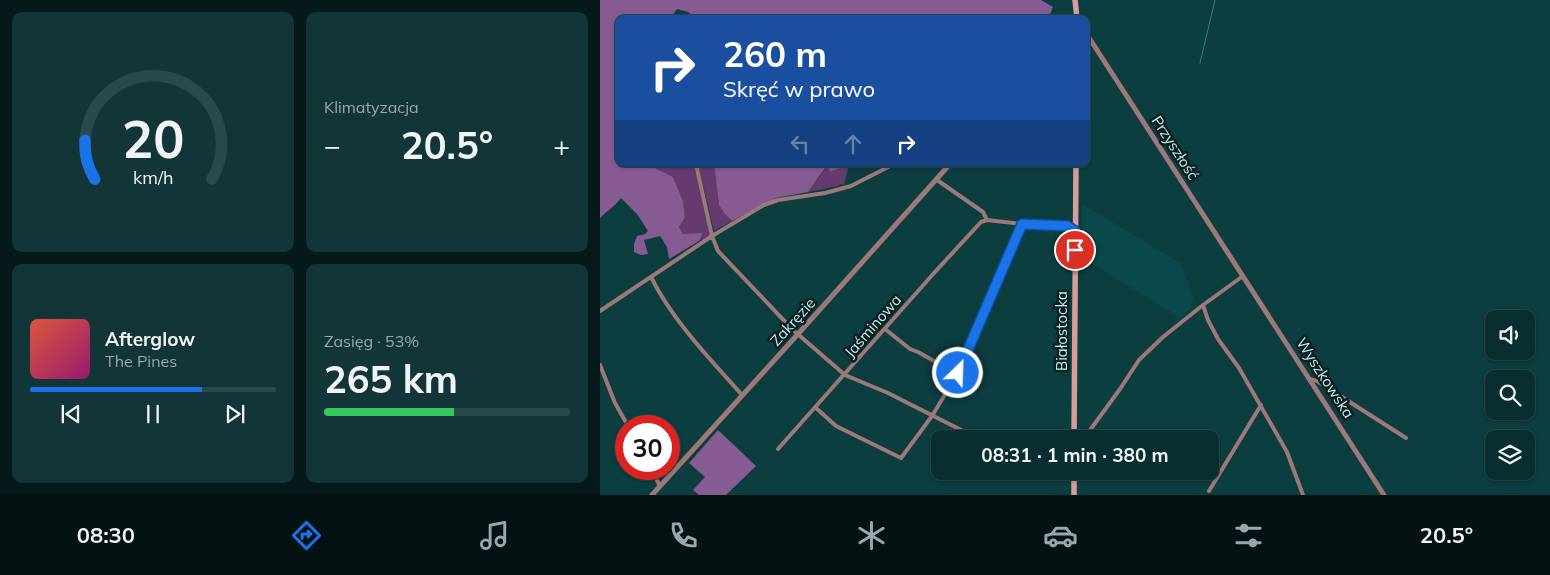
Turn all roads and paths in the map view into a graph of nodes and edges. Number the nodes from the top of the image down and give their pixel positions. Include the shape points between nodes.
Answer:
1 (1075, 0) edge
2 (1077, 15) edge
3 (1090, 39) edge
4 (697, 167) edge
5 (888, 167) edge
6 (948, 167) edge
7 (1076, 167) edge
8 (937, 180) junction
9 (987, 220) junction
10 (1022, 224) junction
11 (1075, 231) junction
12 (712, 236) junction
13 (1243, 276) junction
14 (651, 277) junction
15 (1203, 305) junction
16 (600, 311) edge
17 (884, 329) junction
18 (798, 334) junction
19 (600, 365) edge
20 (957, 374) junction
21 (845, 375) junction
22 (1310, 379) junction
23 (742, 395) junction
24 (1260, 405) junction
25 (816, 408) junction
26 (622, 415) edge
27 (932, 416) junction
28 (961, 430) edge
29 (1074, 430) edge
30 (1090, 430) edge
31 (1406, 438) dead end
32 (778, 449) dead end
33 (657, 480) edge
34 (1074, 480) edge
35 (660, 486) junction
36 (1209, 491) dead end
37 (652, 495) edge
38 (1074, 495) edge
39 (1303, 495) edge
40 (1384, 495) edge

1 - 2 main road
3 - 13 street, Przyszłość
4 - 12 street
5 - 12 street via 851,186 764,205
6 - 8 street, Zakręzie
7 - 11 main road, Białostocka
8 - 9 street via 983,212
8 - 18 street, Zakręzie
9 - 10 street
9 - 17 street, Jaśminowa via 981,222
10 - 11 street via 1067,226
10 - 20 street
11 - 29 main road, Białostocka
12 - 14 street
12 - 18 street via 726,261
13 - 15 street
13 - 22 street, Wyszkowska
14 - 16 street
14 - 23 street via 678,320
15 - 24 street via 1218,339
15 - 30 street via 1139,360
17 - 20 street via 910,349
17 - 21 street, Jaśminowa
18 - 21 street
18 - 23 street, Zakręzie
19 - 26 street
20 - 27 street
21 - 25 street, Jaśminowa
21 - 27 street
22 - 31 street
22 - 40 street, Wyszkowska
23 - 35 street, Zakręzie
24 - 36 street
24 - 39 street via 1287,452
25 - 27 street via 836,426 902,458
25 - 32 street, Jaśminowa
27 - 28 street
33 - 35 street
34 - 38 main road
35 - 37 street, Zakręzie

